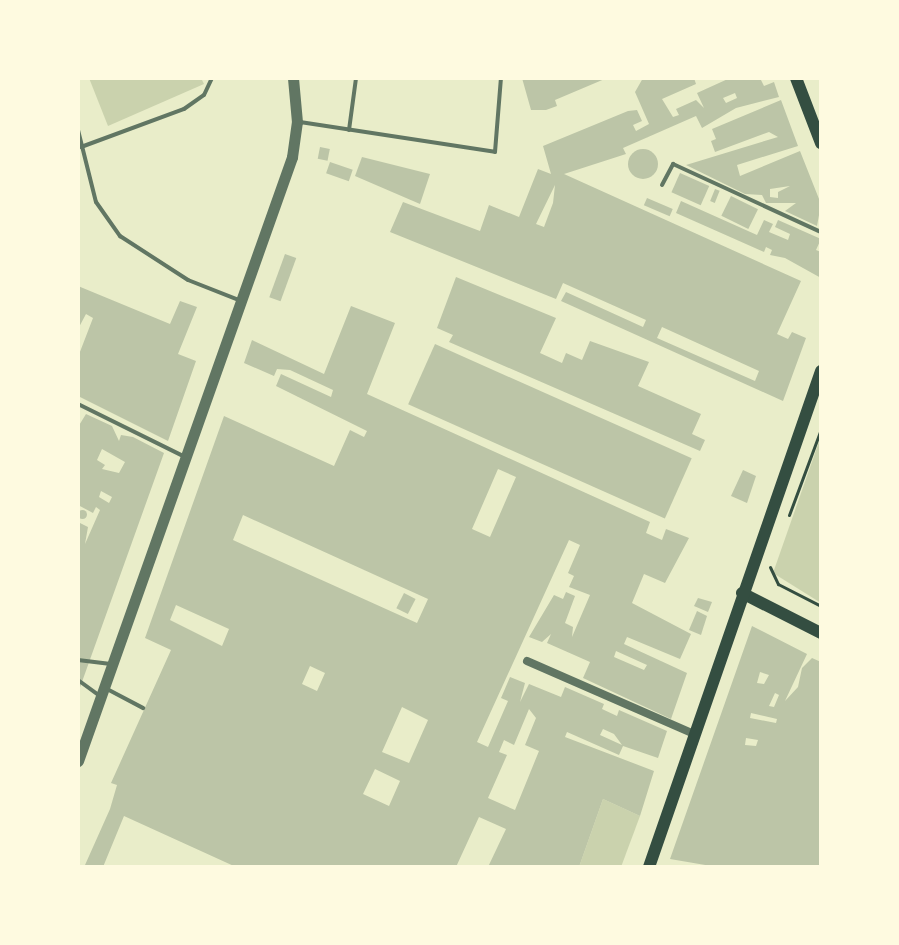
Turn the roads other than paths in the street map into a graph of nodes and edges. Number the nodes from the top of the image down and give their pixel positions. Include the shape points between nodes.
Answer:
1 (212, 78) edge
2 (293, 78) edge
3 (356, 78) edge
4 (501, 78) edge
5 (796, 78) edge
6 (297, 122) junction
7 (78, 130) edge
8 (349, 130) junction
9 (821, 143) edge
10 (81, 147) junction
11 (662, 185) dead end
12 (821, 232) edge
13 (241, 301) junction
14 (821, 371) edge
15 (78, 404) edge
16 (186, 457) junction
17 (742, 593) junction
18 (821, 633) edge
19 (78, 660) edge
20 (527, 661) dead end
21 (113, 664) junction
22 (78, 680) edge
23 (103, 692) junction
24 (143, 708) dead end
25 (694, 734) junction
26 (78, 761) edge
27 (649, 867) edge

1 - 10 lane via 204,95 184,109
2 - 6 street
3 - 8 lane
4 - 8 lane via 495,152
5 - 9 main road
6 - 8 lane
6 - 13 street via 292,157
7 - 10 lane
10 - 13 lane via 96,202 120,236 188,280
11 - 12 lane via 673,164
13 - 16 street
14 - 17 main road
15 - 16 lane
16 - 21 street
17 - 18 main road
17 - 25 main road
19 - 21 lane
20 - 25 street
21 - 23 street
22 - 23 lane
23 - 24 lane
23 - 26 street
25 - 27 main road

